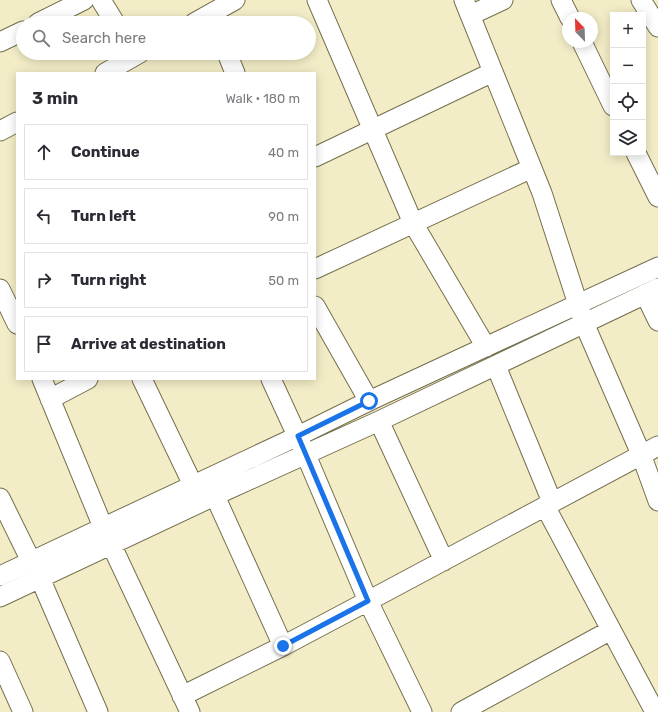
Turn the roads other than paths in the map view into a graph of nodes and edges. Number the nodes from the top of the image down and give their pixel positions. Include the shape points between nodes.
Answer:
1 (84, 0) edge
2 (101, 0) edge
3 (235, 0) edge
4 (317, 0) edge
5 (503, 0) edge
6 (561, 0) edge
7 (641, 0) edge
8 (468, 7) edge
9 (567, 12) edge
10 (52, 16) edge
11 (111, 16) edge
12 (212, 16) edge
13 (658, 27) edge
14 (16, 34) edge
15 (0, 42) edge
16 (585, 48) edge
17 (133, 60) edge
18 (230, 60) edge
19 (107, 72) edge
20 (235, 72) edge
21 (493, 72) junction
22 (610, 100) edge
23 (16, 123) edge
24 (373, 130) junction
25 (0, 131) edge
26 (638, 156) edge
27 (316, 157) edge
28 (532, 168) junction
29 (658, 197) edge
30 (413, 222) junction
31 (658, 266) edge
32 (316, 269) edge
33 (651, 291) edge
34 (6, 299) edge
35 (578, 304) junction
36 (316, 308) edge
37 (658, 321) edge
38 (16, 322) edge
39 (584, 323) junction
40 (486, 347) junction
41 (496, 366) junction
42 (42, 380) edge
43 (86, 380) edge
44 (142, 380) edge
45 (271, 380) edge
46 (50, 399) junction
47 (369, 401) junction
48 (379, 421) junction
49 (298, 436) junction
50 (658, 446) edge
51 (641, 454) junction
52 (306, 455) junction
53 (193, 484) junction
54 (215, 496) junction
55 (0, 498) edge
56 (658, 501) edge
57 (549, 504) junction
58 (103, 527) junction
59 (112, 545) junction
60 (31, 561) junction
61 (444, 561) junction
62 (0, 576) edge
63 (40, 578) junction
64 (0, 597) edge
65 (368, 601) junction
66 (611, 630) junction
67 (283, 646) junction
68 (0, 661) edge
69 (186, 704) edge
70 (23, 712) edge
71 (98, 712) edge
72 (422, 712) edge
73 (461, 712) edge
74 (655, 712) edge

1 - 10 street
2 - 11 street
3 - 12 street
4 - 24 street
5 - 8 street
6 - 9 street
7 - 13 street
8 - 21 street
14 - 15 street
16 - 22 street
17 - 19 street
18 - 20 street
21 - 24 street
21 - 28 street
23 - 25 street
24 - 27 street
24 - 30 street
26 - 29 street
28 - 30 street
28 - 35 street
30 - 32 street
30 - 40 street
31 - 35 street
33 - 37 street
33 - 39 street
34 - 38 street
35 - 39 street
35 - 40 street
36 - 47 street
39 - 41 street
39 - 51 street
40 - 47 street
41 - 48 street
41 - 57 street
42 - 46 street
43 - 46 street
44 - 53 street
45 - 49 street
46 - 58 street
47 - 49 street
48 - 52 street
48 - 61 street
49 - 52 street
49 - 53 street
50 - 51 street
51 - 56 street
51 - 57 street
52 - 54 street
52 - 65 street
53 - 58 street
54 - 59 street
54 - 67 street
55 - 60 street
57 - 61 street
57 - 66 street
58 - 59 street
58 - 60 street
59 - 63 street
59 - 69 street
60 - 62 street
61 - 65 street
63 - 64 street
63 - 71 street
65 - 67 street
65 - 72 street
66 - 73 street
66 - 74 street
67 - 69 street
68 - 70 street

